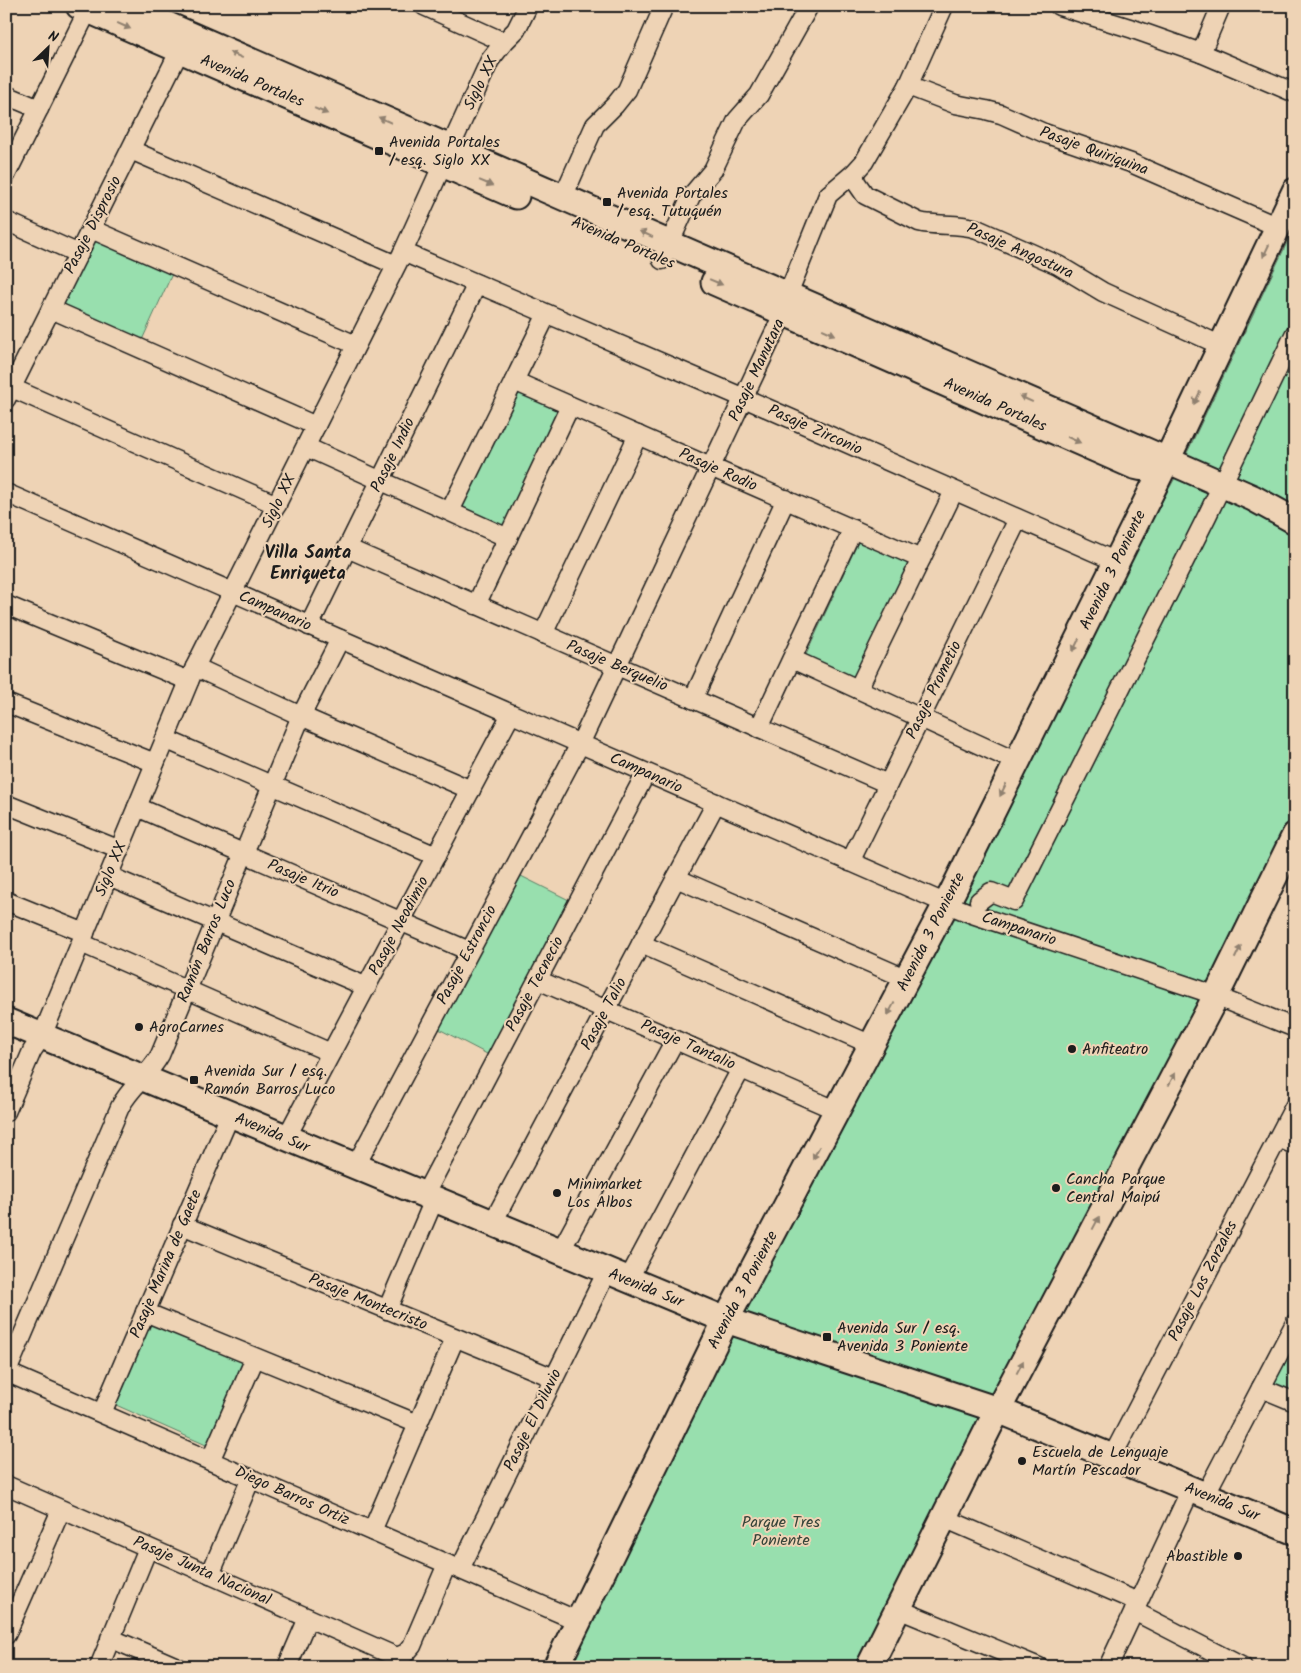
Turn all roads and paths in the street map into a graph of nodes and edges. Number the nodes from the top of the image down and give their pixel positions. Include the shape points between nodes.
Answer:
1 (124, 6) edge
2 (424, 6) edge
3 (528, 6) edge
4 (664, 6) edge
5 (809, 6) edge
6 (944, 6) edge
7 (1059, 6) edge
8 (1221, 6) edge
9 (84, 8) edge
10 (1087, 11) edge
11 (504, 42) junction
12 (180, 50) junction
13 (1201, 53) junction
14 (908, 86) junction
15 (1295, 93) edge
16 (6, 95) edge
17 (39, 109) junction
18 (131, 150) junction
19 (447, 156) junction
20 (854, 173) junction
21 (6, 175) edge
22 (1295, 191) edge
23 (562, 197) junction
24 (6, 221) edge
25 (1278, 227) junction
26 (91, 229) junction
27 (666, 252) junction
28 (79, 254) junction
29 (399, 258) junction
30 (478, 284) junction
31 (786, 303) junction
32 (51, 308) junction
33 (547, 314) junction
34 (1295, 333) edge
35 (356, 345) junction
36 (1222, 346) junction
37 (514, 381) junction
38 (9, 393) edge
39 (744, 398) junction
40 (570, 406) junction
41 (316, 426) junction
42 (638, 435) junction
43 (306, 447) junction
44 (1167, 460) junction
45 (711, 467) junction
46 (380, 480) junction
47 (1222, 485) junction
48 (954, 491) junction
49 (6, 493) edge
50 (786, 500) junction
51 (277, 505) junction
52 (450, 511) junction
53 (1018, 519) junction
54 (1295, 521) edge
55 (853, 529) junction
56 (508, 538) junction
57 (347, 548) junction
58 (921, 559) junction
59 (1117, 562) junction
60 (233, 593) junction
61 (476, 604) junction
62 (6, 605) edge
63 (309, 626) junction
64 (543, 634) junction
65 (340, 639) junction
66 (792, 659) junction
67 (616, 666) junction
68 (192, 674) junction
69 (858, 689) junction
70 (693, 699) junction
71 (6, 703) edge
72 (511, 714) junction
73 (301, 716) junction
74 (921, 718) junction
75 (759, 728) junction
76 (166, 739) junction
77 (580, 744) junction
78 (1017, 762) junction
79 (155, 764) junction
80 (646, 773) junction
81 (888, 784) junction
82 (272, 785) junction
83 (471, 790) junction
84 (716, 803) junction
85 (6, 804) edge
86 (137, 807) junction
87 (1293, 845) edge
88 (120, 850) junction
89 (244, 853) junction
90 (436, 856) junction
91 (850, 862) junction
92 (109, 876) junction
93 (676, 878) junction
94 (6, 901) edge
95 (979, 901) dead end
96 (947, 904) junction
97 (401, 921) junction
98 (215, 922) junction
99 (83, 938) junction
100 (641, 944) junction
101 (469, 951) junction
102 (907, 979) junction
103 (538, 980) junction
104 (367, 987) junction
105 (187, 990) junction
106 (1216, 996) junction
107 (606, 1010) junction
108 (6, 1021) edge
109 (1295, 1028) edge
110 (42, 1036) junction
111 (675, 1040) junction
112 (872, 1045) junction
113 (331, 1053) junction
114 (741, 1068) junction
115 (141, 1078) junction
116 (1295, 1105) edge
117 (838, 1111) junction
118 (6, 1112) edge
119 (230, 1115) junction
120 (286, 1138) junction
121 (1278, 1138) junction
122 (1295, 1145) edge
123 (355, 1167) junction
124 (429, 1198) junction
125 (492, 1224) junction
126 (182, 1226) junction
127 (560, 1252) junction
128 (617, 1276) junction
129 (387, 1310) junction
130 (145, 1312) junction
131 (726, 1320) junction
132 (1295, 1323) edge
133 (455, 1338) junction
134 (256, 1358) junction
135 (7, 1372) edge
136 (554, 1378) junction
137 (1261, 1388) junction
138 (1295, 1402) edge
139 (998, 1410) junction
140 (102, 1413) junction
141 (418, 1424) junction
142 (1112, 1457) junction
143 (210, 1461) junction
144 (251, 1478) junction
145 (6, 1485) edge
146 (1198, 1492) junction
147 (61, 1510) junction
148 (944, 1518) junction
149 (372, 1531) junction
150 (1295, 1532) edge
151 (148, 1548) junction
152 (453, 1566) junction
153 (210, 1575) junction
154 (1136, 1607) junction
155 (898, 1608) junction
156 (308, 1618) junction
157 (578, 1621) junction
158 (6, 1635) edge
159 (110, 1638) junction
160 (395, 1662) edge
161 (98, 1667) edge
162 (177, 1667) edge
163 (287, 1667) edge
164 (556, 1667) edge
165 (869, 1667) edge
166 (1038, 1667) edge
167 (1108, 1667) edge
168 (1243, 1667) edge

19 -> 1 main road, Avenida Portales
2 - 11 street
3 - 11 street, Siglo XX via 516,30
4 - 23 street via 627,90 595,125
5 - 27 street via 759,95 737,120 713,170 691,196
6 - 14 street, Pasaje Manutara
7 - 10 street
8 - 13 street
9 -> 12 main road, Avenida Portales
9 - 17 street
10 - 13 street
11 - 19 street, Siglo XX via 490,60
12 - 18 street, Pasaje Disprosio
12 -> 19 main road, Avenida Portales
13 - 15 street
14 - 20 street, Pasaje Manutara via 864,162
14 - 25 street, Pasaje Quiriquina via 955,104 1001,114 1044,133 1131,162
16 - 17 street
17 - 21 street
18 - 26 street, Pasaje Disprosio
18 - 29 street, Pasaje Zirconio
19 - 23 main road, Avenida Portales
19 -> 27 main road, Avenida Portales
19 - 29 street, Siglo XX
20 - 31 street, Pasaje Manutara via 828,195
20 - 36 street, Pasaje Angostura via 865,196 912,219 927,224 965,225 978,229
22 - 25 main road, Avenida 3 Poniente
27 -> 23 main road, Avenida Portales
24 - 28 street
25 -> 36 main road, Avenida 3 Poniente
26 - 28 street, Pasaje Disprosio
26 - 35 street
27 - 31 main road, Avenida Portales
28 - 32 street, Pasaje Disprosio
29 - 30 street, Pasaje Zirconio
29 - 35 street, Siglo XX
30 - 33 street, Pasaje Zirconio
30 - 46 street, Pasaje Indio
31 - 39 street, Pasaje Manutara
31 - 44 main road, Avenida Portales via 1134,466 1153,468
32 - 38 street, Pasaje Disprosio
32 - 41 street
33 - 37 street
33 - 39 street, Pasaje Zirconio
34 - 47 street
35 - 41 street, Siglo XX
36 -> 44 main road, Avenida 3 Poniente
37 - 40 street, Pasaje Rodio
37 - 52 street
38 - 51 street
39 - 45 street, Pasaje Manutara
39 - 48 street, Pasaje Zirconio
40 - 42 street, Pasaje Rodio
40 - 56 street
41 - 43 street, Siglo XX
42 - 45 street, Pasaje Rodio
42 - 64 street
43 - 46 street
43 - 51 street, Siglo XX
44 - 47 main road
44 - 59 main road, Avenida 3 Poniente
45 - 50 street, Pasaje Rodio
45 - 67 street, Pasaje Manutara
46 - 52 street
46 - 57 street, Pasaje Indio
47 - 54 main road
47 - 95 street via 1014,901 991,892
48 - 53 street, Pasaje Zirconio
48 - 58 street
49 - 60 street, Campanario
50 - 55 street, Pasaje Rodio
50 - 70 street
51 - 60 street, Siglo XX
52 - 56 street
53 - 59 street, Pasaje Zirconio
53 - 74 street, Pasaje Prometio
55 - 58 street, Pasaje Rodio
55 - 66 street
56 - 61 street
57 - 61 street, Pasaje Berquelio
57 - 63 street, Pasaje Indio
58 - 69 street
59 -> 78 main road, Avenida 3 Poniente
60 - 63 street, Campanario
60 - 68 street, Siglo XX
61 - 64 street, Pasaje Berquelio
62 - 68 street
63 - 65 street, Campanario
64 - 67 street, Pasaje Berquelio
65 - 72 street, Campanario
65 - 73 street, Ramón Barros Luco
66 - 69 street
66 - 75 street
67 - 70 street, Pasaje Berquelio
67 - 77 street, Pasaje Manutara
68 - 73 street
68 - 76 street, Siglo XX
69 - 74 street
70 - 75 street, Pasaje Berquelio
71 - 79 street
72 - 77 street, Campanario
72 - 83 street, Pasaje Neodimio
73 - 82 street, Ramón Barros Luco
73 - 83 street
74 - 78 street
74 - 81 street, Pasaje Prometio
75 - 81 street, Pasaje Berquelio
76 - 79 street, Siglo XX
76 - 82 street
77 - 80 street, Campanario
77 - 101 street, Pasaje Estroncio
78 -> 96 main road, Avenida 3 Poniente
79 - 86 street, Siglo XX
80 - 84 street, Campanario
80 - 103 street, Pasaje Tecnecio
81 - 91 street, Pasaje Prometio
82 - 89 street, Ramón Barros Luco
82 - 90 street
83 - 90 street, Pasaje Neodimio
84 - 91 street, Campanario
84 - 93 street, Pasaje Talio
85 - 88 street
86 - 88 street, Siglo XX
86 - 89 street, Pasaje Itrio
106 -> 87 main road
88 - 92 street, Siglo XX
89 - 97 street, Pasaje Itrio
89 - 98 street, Ramón Barros Luco
90 - 97 street, Pasaje Neodimio
91 - 96 street, Campanario
92 - 98 street
92 - 99 street, Siglo XX
93 - 100 street, Pasaje Talio
93 - 102 street
94 - 99 street
96 - 102 main road, Avenida 3 Poniente
96 - 106 street, Campanario
97 - 101 street, Pasaje Itrio
97 - 104 street, Pasaje Neodimio
98 - 104 street
98 - 105 street, Ramón Barros Luco
99 - 105 street
99 - 110 street, Siglo XX
100 - 107 street, Pasaje Talio
100 - 112 street
101 - 123 street, Pasaje Estroncio
102 -> 112 main road, Avenida 3 Poniente
103 - 107 street, Pasaje Tantalio
103 - 124 street, Pasaje Tecnecio
104 - 113 street, Pasaje Neodimio
105 - 113 street
105 - 115 street, Ramón Barros Luco via 160,1055
106 - 109 street, Campanario
139 -> 106 main road
107 - 111 street, Pasaje Tantalio
107 - 125 street, Pasaje Talio
108 - 110 main road, Avenida Sur
110 - 115 main road, Avenida Sur
110 - 118 street, Siglo XX via 32,1051
111 - 114 street, Pasaje Tantalio
111 - 127 street
112 - 117 main road, Avenida 3 Poniente
113 - 120 street, Pasaje Neodimio
114 - 117 street, Pasaje Tantalio
114 - 128 street, Pasaje El Diluvio
115 - 119 main road, Avenida Sur
115 - 135 street, Ramón Barros Luco via 120,1107
116 - 121 street, Pasaje Los Zorzales
117 -> 131 main road, Avenida 3 Poniente
119 - 120 main road, Avenida Sur
119 - 126 street, Pasaje Marina de Gaete
120 - 123 main road, Avenida Sur
121 - 122 street
121 - 142 street, Pasaje Los Zorzales
123 - 124 main road, Avenida Sur
124 - 125 main road, Avenida Sur
124 - 129 street, Pasaje Tecnecio
125 - 127 main road, Avenida Sur
126 - 129 street, Pasaje Montecristo
126 - 130 street, Pasaje Marina de Gaete
127 - 128 main road, Avenida Sur
128 - 131 main road, Avenida Sur
128 - 136 street, Pasaje El Diluvio
129 - 133 street, Pasaje Montecristo
130 - 134 street
130 - 140 street, Pasaje Marina de Gaete
131 - 139 main road, Avenida Sur
131 - 157 main road, Avenida 3 Poniente
132 - 137 street
133 - 136 street, Pasaje Montecristo
133 - 141 street
134 - 141 street
134 - 143 street
135 - 140 street, Diego Barros Ortiz
136 - 152 street, Pasaje El Diluvio
137 - 138 street
137 - 146 street
139 - 142 main road, Avenida Sur
139 - 148 main road
140 - 143 street, Diego Barros Ortiz
141 - 149 street
142 - 146 main road, Avenida Sur
143 - 144 street, Diego Barros Ortiz
144 - 149 street, Diego Barros Ortiz
144 - 153 street
145 - 147 street, Pasaje Junta Nacional
146 - 150 main road, Avenida Sur
146 - 154 street
147 - 151 street, Pasaje Junta Nacional
147 - 158 street
148 - 154 street
148 - 155 main road
149 - 152 street, Diego Barros Ortiz
151 - 153 street, Pasaje Junta Nacional
151 - 159 street
152 - 157 street, Diego Barros Ortiz
152 - 160 street, Pasaje El Diluvio via 412,1646
153 - 156 street, Pasaje Junta Nacional
154 - 167 street
154 - 168 street
155 - 165 main road
155 - 166 street
156 - 160 street, Pasaje Junta Nacional
156 - 163 street
157 - 164 main road, Avenida 3 Poniente
159 - 161 street
159 - 162 street

